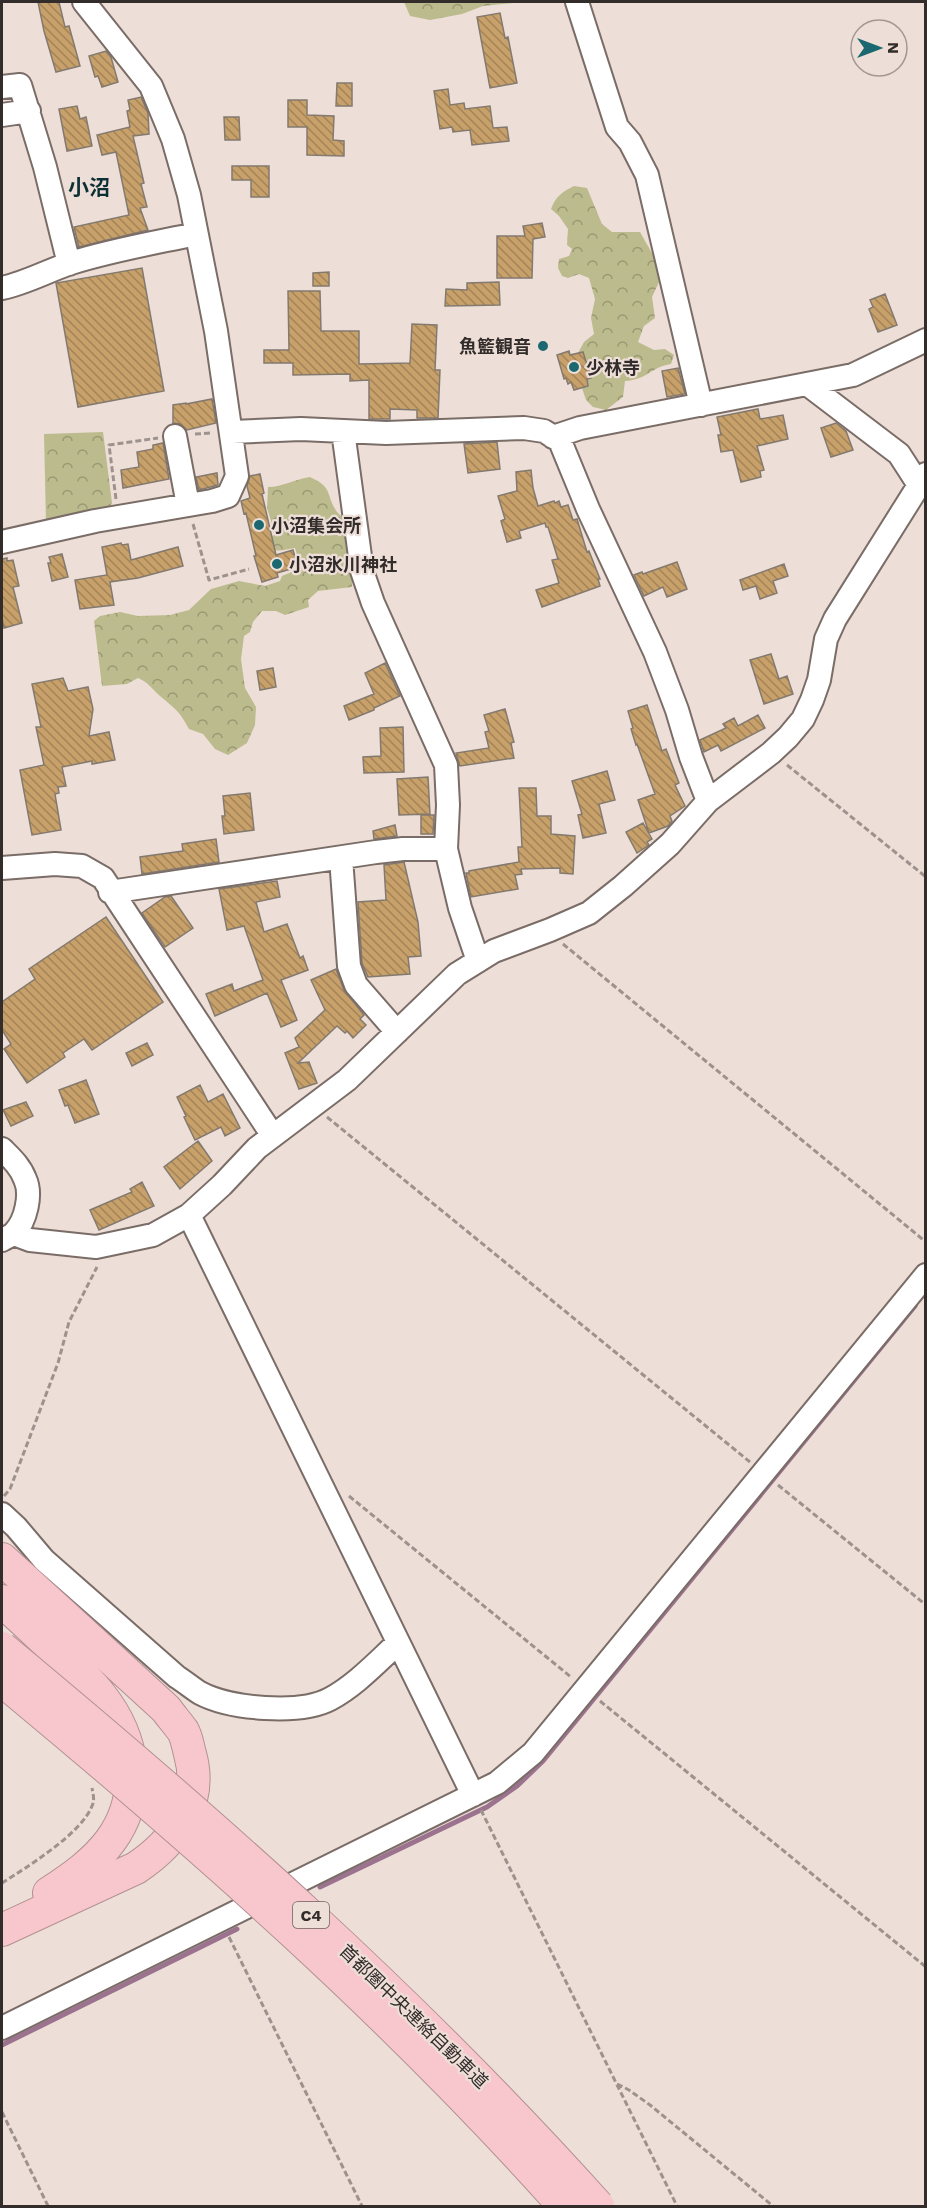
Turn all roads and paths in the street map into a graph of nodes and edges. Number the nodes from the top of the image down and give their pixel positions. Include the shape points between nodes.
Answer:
1 (84, 2) edge
2 (577, 2) edge
3 (2, 87) edge
4 (29, 111) junction
5 (2, 115) edge
6 (196, 234) junction
7 (69, 264) junction
8 (2, 288) edge
9 (926, 340) edge
10 (807, 384) junction
11 (701, 405) junction
12 (343, 431) junction
13 (232, 432) junction
14 (175, 435) junction
15 (553, 437) junction
16 (922, 480) edge
17 (188, 505) junction
18 (119, 517) junction
19 (2, 542) edge
20 (249, 569) dead end
21 (771, 753) junction
22 (708, 801) junction
23 (446, 849) junction
24 (341, 858) junction
25 (2, 868) edge
26 (926, 877) edge
27 (110, 892) junction
28 (550, 930) junction
29 (478, 961) junction
30 (397, 1032) junction
31 (313, 1105) junction
32 (273, 1136) junction
33 (2, 1149) edge
34 (189, 1215) junction
35 (8, 1237) edge
36 (926, 1242) edge
37 (96, 1247) junction
38 (926, 1275) edge
39 (763, 1473) junction
40 (346, 1494) dead end
41 (2, 1498) edge
42 (2, 1514) edge
43 (2, 1559) edge
44 (2, 1600) edge
45 (926, 1605) edge
46 (398, 1643) junction
47 (2, 1648) edge
48 (2, 1680) edge
49 (585, 1689) junction
50 (90, 1782) dead end
51 (473, 1795) junction
52 (2, 1883) edge
53 (2, 1921) edge
54 (2, 1930) edge
55 (230, 1938) dead end
56 (926, 1967) edge
57 (2, 2028) edge
58 (616, 2084) junction
59 (2, 2112) edge
60 (48, 2206) edge
61 (362, 2206) edge
62 (564, 2206) edge
63 (598, 2206) edge
64 (677, 2206) edge
65 (773, 2206) edge

1 - 6 street via 151,86 173,139
2 - 11 street via 617,126 647,175
3 - 4 street via 20,85
4 - 5 street
4 - 7 street
6 - 7 street
6 - 13 street
7 - 8 street
9 - 10 street via 853,375
10 - 11 street
10 - 16 street via 900,454
11 - 15 street via 580,428
12 - 13 street
12 - 15 street via 524,428 544,431
12 - 23 street via 362,571 446,765
13 - 14 path
13 - 17 street via 237,476 228,496
14 - 17 street
14 - 18 path via 109,445
15 - 22 street via 560,441 655,652
16 - 21 street via 849,594 826,639 819,680 803,719
17 - 18 street
17 - 20 path via 209,580
18 - 19 street
21 - 22 street
21 - 26 path
22 - 28 street via 670,844 623,886 589,913
23 - 24 street via 403,849
23 - 29 street
24 - 27 street
24 - 30 street via 349,966 356,985
25 - 27 street via 82,866 103,878
27 - 32 street
28 - 29 street
28 - 36 path via 556,939
29 - 30 street via 457,974
30 - 31 street via 347,1080
31 - 32 street
31 - 39 path
32 - 34 street
33 - 35 street via 27,1182 26,1207
34 - 37 street via 153,1235
34 - 46 street
35 - 37 street
37 - 41 path via 99,1264 69,1322 58,1363 10,1489
38 - 39 street
39 - 45 path
39 - 49 street
40 - 49 path
42 - 46 street via 44,1560 201,1694 239,1705 304,1707 330,1699
43 - 54 highway via 166,1709 184,1732 193,1765 187,1814 174,1837 157,1854 136,1868
44 - 53 highway via 100,1694 128,1746 132,1779 127,1811 103,1850 81,1871
46 - 51 street
47 - 63 highway, 首都圏中央連絡自動車道 / C4, bridge via 213,1826 333,1936 433,2032
48 - 62 highway, 首都圏中央連絡自動車道 / C4, bridge via 196,1844 318,1954 416,2049
49 - 51 street via 533,1753 497,1783
49 - 56 path
50 - 52 path via 94,1800 86,1817 52,1850
51 - 57 street
51 - 58 path
55 - 61 path
58 - 64 path
58 - 65 path via 650,2105
59 - 60 path

